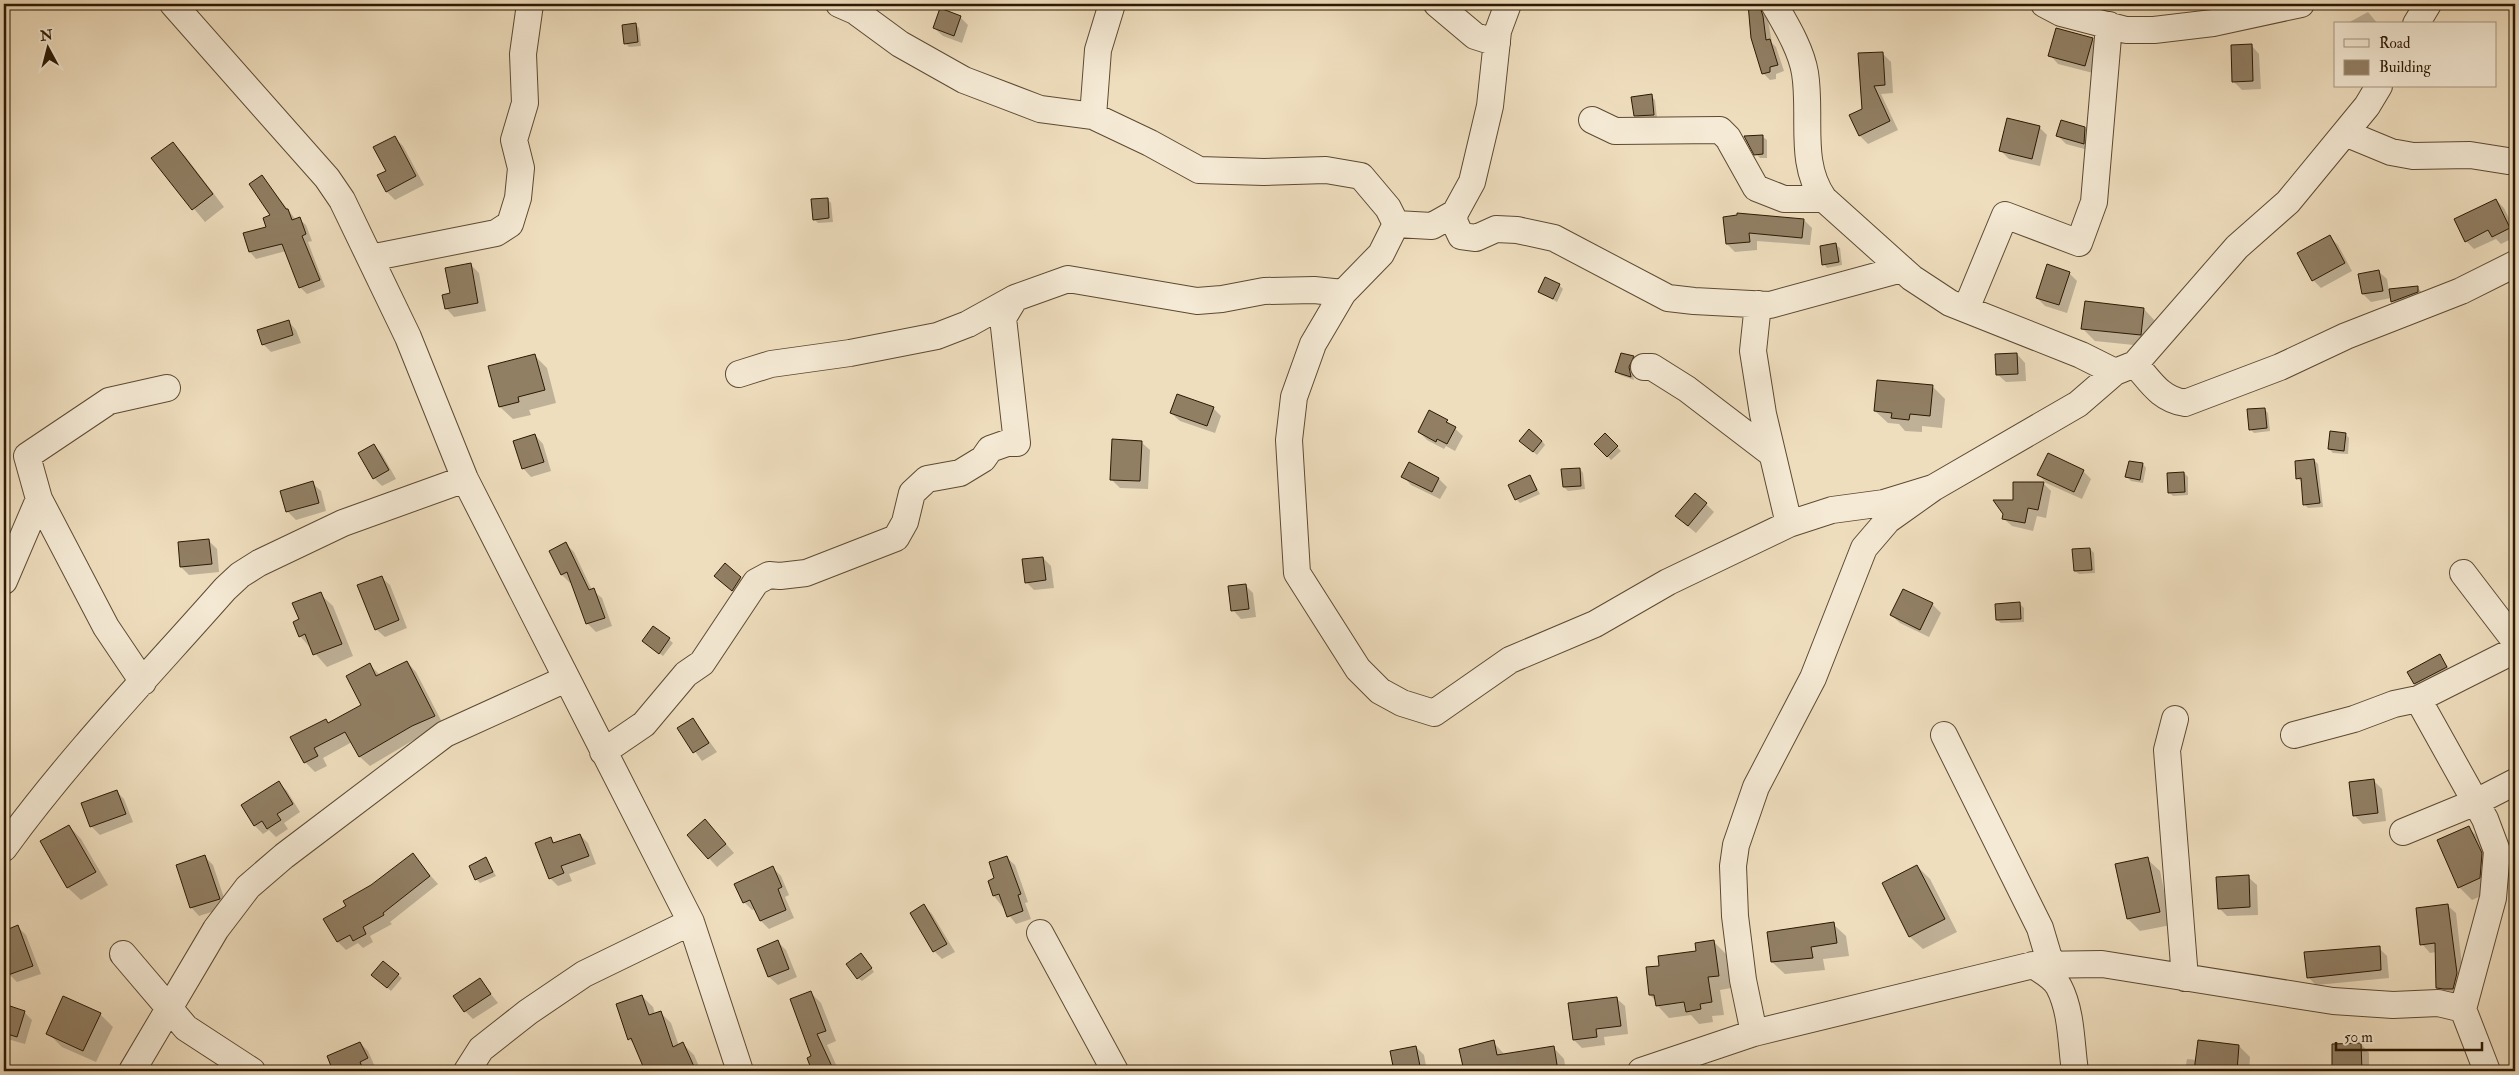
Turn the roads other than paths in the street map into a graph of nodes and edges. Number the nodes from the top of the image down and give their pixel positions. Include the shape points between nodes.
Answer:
1 (173, 4) edge
2 (530, 4) edge
3 (839, 4) edge
4 (1112, 4) edge
5 (1437, 4) edge
6 (1508, 4) edge
7 (1774, 4) edge
8 (2044, 4) edge
9 (2301, 4) edge
10 (2428, 4) edge
11 (2208, 14) edge
12 (2417, 22) edge
13 (2109, 25) junction
14 (1497, 43) junction
15 (2378, 88) edge
16 (1092, 116) junction
17 (1592, 120) dead end
18 (2345, 133) junction
19 (2508, 162) dead end
20 (1824, 199) junction
21 (1455, 213) junction
22 (1396, 224) junction
23 (370, 258) junction
24 (2515, 264) edge
25 (1902, 269) junction
26 (1343, 294) junction
27 (1015, 298) junction
28 (1758, 304) junction
29 (1966, 309) junction
30 (1644, 367) dead end
31 (2125, 368) junction
32 (739, 374) dead end
33 (167, 388) dead end
34 (1772, 454) junction
35 (465, 479) junction
36 (1933, 488) junction
37 (39, 499) junction
38 (1832, 510) junction
39 (1789, 524) junction
40 (1864, 548) junction
41 (2463, 573) dead end
42 (4, 581) edge
43 (2515, 641) edge
44 (2515, 650) edge
45 (566, 679) junction
46 (143, 682) junction
47 (2418, 700) junction
48 (2174, 719) dead end
49 (1944, 735) dead end
50 (2294, 735) dead end
51 (602, 752) junction
52 (2515, 782) edge
53 (2476, 802) junction
54 (12, 817) edge
55 (2403, 832) dead end
56 (4, 848) edge
57 (691, 922) junction
58 (1040, 933) dead end
59 (123, 954) dead end
60 (2042, 965) junction
61 (2185, 978) junction
62 (170, 1008) junction
63 (2463, 1009) junction
64 (1754, 1033) junction
65 (132, 1071) edge
66 (252, 1071) edge
67 (467, 1071) edge
68 (740, 1071) edge
69 (1115, 1071) edge
70 (1641, 1071) edge
71 (2075, 1071) edge
72 (2487, 1071) edge

1 - 23 street via 327,178 342,200
2 - 23 street via 523,54 525,104 514,140 521,168 518,198 510,224 496,233
3 - 16 street via 964,80 1040,109
4 - 16 street via 1098,50
5 - 14 street via 1474,36
6 - 14 street
7 - 20 street via 1794,42 1805,73 1808,159 1815,186
8 - 13 street via 2061,13
9 - 11 street
10 - 12 street
11 - 13 street via 2154,30 2126,30
13 - 29 street via 2094,202 2079,243 2005,216
14 - 21 street via 1490,106 1472,182
15 - 18 street
16 - 22 street via 1199,170 1326,170 1361,176 1388,208
17 - 20 street via 1614,131 1720,130 1728,138 1756,188 1784,199
18 - 19 street via 2391,152 2413,156 2470,155
18 - 31 street via 2288,202 2237,247
20 - 25 street
21 - 22 street via 1432,226
21 - 28 street via 1454,221 1461,236 1476,238 1496,228 1554,238 1668,298
22 - 26 street via 1381,254
23 - 35 street via 408,337
24 - 31 street via 2461,291 2185,403 2170,400
25 - 28 street via 1770,305
25 - 29 street via 1950,303
26 - 27 street via 1314,290 1264,291 1197,301 1068,278
26 - 39 street via 1313,344 1294,397 1289,440 1296,573 1358,669 1380,691 1402,703 1434,713 1510,660 1594,624 1668,582
27 - 32 street via 968,324 937,336 771,364
27 - 51 street via 1003,318 1017,443 990,449 983,459 960,473 927,479 912,493 905,522 896,538 806,573 769,574 756,582 702,663 686,674 644,724
28 - 34 street via 1753,351
29 - 31 street via 2082,355
30 - 34 street via 1652,367 1687,389
31 - 36 street via 2078,404
33 - 37 street via 110,401 27,456
34 - 39 street
35 - 45 street
35 - 46 street via 342,523 259,563 225,589
36 - 38 street via 1884,503
36 - 40 street via 1888,520
37 - 42 street
37 - 46 street via 106,627
38 - 39 street
38 - 40 street via 1846,515 1860,530
40 - 64 street via 1813,678 1756,787 1736,845 1733,866 1735,916
41 - 43 street
44 - 47 street
45 - 51 street
45 - 62 street via 445,734 284,856 248,887 221,922
46 - 54 street
47 - 50 street via 2394,704
47 - 53 street
48 - 61 street via 2167,750
49 - 60 street via 2040,928
51 - 57 street
52 - 53 street
53 - 55 street
53 - 63 street via 2497,851 2493,898
54 - 56 street
57 - 67 street via 584,974 481,1050
57 - 68 street
58 - 69 street
59 - 62 street
60 - 61 street via 2102,964
60 - 64 street
60 - 71 street via 2058,986 2066,1005
61 - 63 street via 2333,1001 2393,1005 2438,1002
62 - 65 street
62 - 66 street via 186,1028
63 - 72 street
64 - 70 street

